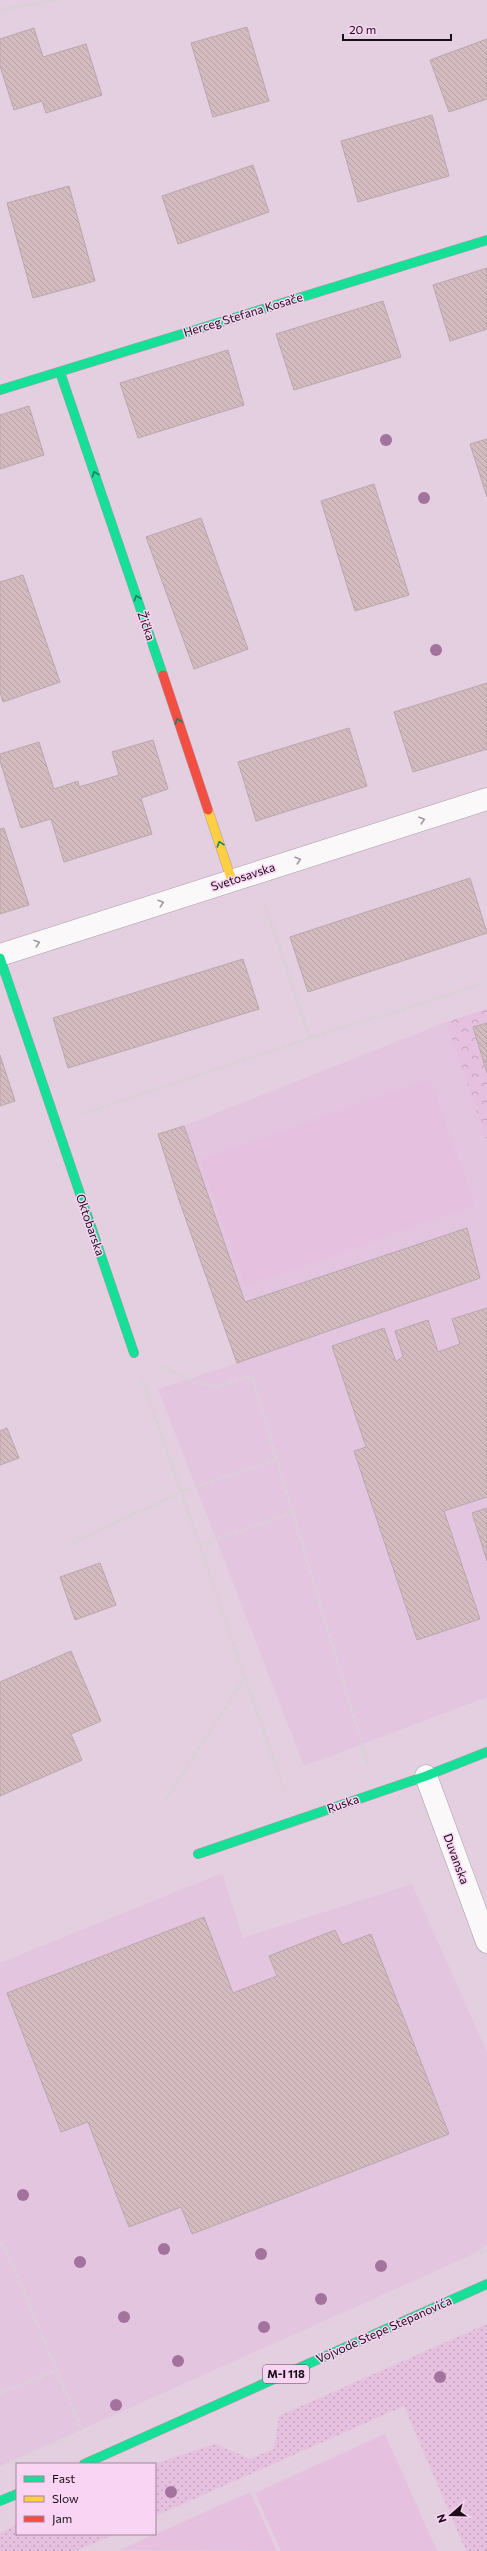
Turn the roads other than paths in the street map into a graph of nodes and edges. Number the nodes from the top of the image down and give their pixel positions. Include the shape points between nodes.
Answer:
1 (487, 240) edge
2 (60, 372) junction
3 (0, 390) edge
4 (487, 799) edge
5 (232, 881) junction
6 (0, 956) edge
7 (134, 1353) road end
8 (487, 1752) edge
9 (426, 1776) junction
10 (198, 1854) dead end
11 (487, 1942) edge
12 (487, 2284) edge
13 (86, 2463) edge
14 (16, 2494) edge
15 (0, 2501) edge

1 - 2 street, Herceg Stefana Kosače
2 - 3 street, Herceg Stefana Kosače
5 -> 2 street, Žička
5 -> 4 street, Svetosavska
6 -> 5 street, Svetosavska
6 - 7 street, Oktobarska via 54,1123
8 - 9 street, Ruska
9 - 10 street, Ruska
9 - 11 street, Duvanska
12 - 13 street, Vojvode Stepe Stepanovića / M-I 118
14 - 15 street

